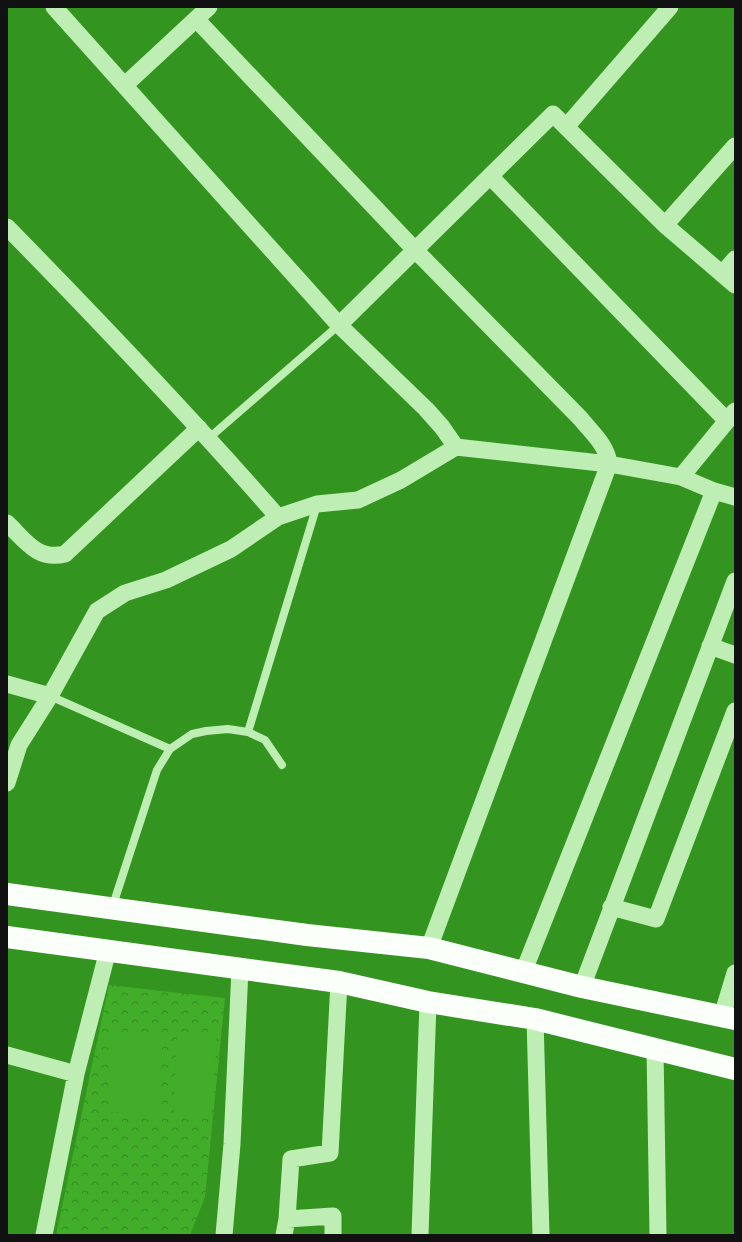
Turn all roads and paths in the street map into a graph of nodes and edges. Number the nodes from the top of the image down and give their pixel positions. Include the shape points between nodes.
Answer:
1 (54, 7) edge
2 (209, 7) edge
3 (670, 7) edge
4 (196, 19) junction
5 (125, 85) junction
6 (566, 127) junction
7 (735, 146) edge
8 (490, 176) junction
9 (665, 225) junction
10 (7, 227) edge
11 (416, 250) junction
12 (735, 259) edge
13 (722, 274) junction
14 (735, 285) edge
15 (339, 325) junction
16 (731, 416) edge
17 (204, 433) junction
18 (456, 447) junction
19 (609, 464) junction
20 (681, 477) junction
21 (714, 491) junction
22 (735, 497) edge
23 (317, 504) junction
24 (278, 517) junction
25 (7, 523) edge
26 (733, 590) edge
27 (710, 646) junction
28 (735, 655) edge
29 (7, 684) edge
30 (50, 696) junction
31 (735, 711) edge
32 (248, 732) junction
33 (170, 749) junction
34 (282, 765) dead end
35 (7, 783) edge
36 (7, 894) edge
37 (611, 907) junction
38 (112, 908) junction
39 (7, 937) edge
40 (430, 948) junction
41 (108, 950) junction
42 (240, 969) junction
43 (523, 973) junction
44 (735, 973) edge
45 (339, 982) junction
46 (582, 986) junction
47 (428, 1002) junction
48 (728, 1017) edge
49 (535, 1018) junction
50 (655, 1049) junction
51 (7, 1055) edge
52 (735, 1069) edge
53 (76, 1074) junction
54 (285, 1227) edge
55 (44, 1235) edge
56 (224, 1235) edge
57 (333, 1235) edge
58 (420, 1235) edge
59 (541, 1235) edge
60 (658, 1235) edge

1 - 5 street
2 - 4 street
3 - 6 street
4 - 5 street
4 - 11 street
5 - 15 street
6 - 8 street via 553,114
6 - 9 street
7 - 9 street
8 - 11 street
8 - 16 street
9 - 13 street
10 - 17 street
11 - 15 street
11 - 19 street via 581,419 603,446
12 - 13 street
13 - 14 street
15 - 17 lane
15 - 18 street via 426,409
16 - 20 street
17 - 24 street
17 - 25 street via 65,554 54,557 44,555 35,550
18 - 19 street
18 - 23 street via 401,480 358,500
19 - 20 street
19 - 40 street
20 - 21 street
21 - 22 street
21 - 43 street
23 - 24 street
23 - 32 lane
24 - 30 street via 231,549 166,580 125,593 97,611
26 - 27 street
27 - 28 street
27 - 37 street
29 - 30 street
30 - 33 lane
30 - 35 street via 19,745
31 - 37 street via 656,919
32 - 33 lane via 228,729 192,734
32 - 34 lane via 265,740
33 - 38 lane via 157,770
36 - 38 main road
37 - 46 street
38 - 40 main road via 300,934
39 - 41 main road
40 - 43 main road
41 - 42 main road
41 - 53 street
42 - 45 main road
42 - 56 street via 232,1144
43 - 46 main road
44 - 48 street
45 - 47 main road
45 - 54 street via 330,1153 291,1159
46 - 48 main road
47 - 49 main road
47 - 58 street
49 - 50 main road
49 - 59 street
50 - 52 main road
50 - 60 street
51 - 53 street
53 - 55 street
54 - 57 street via 333,1216

